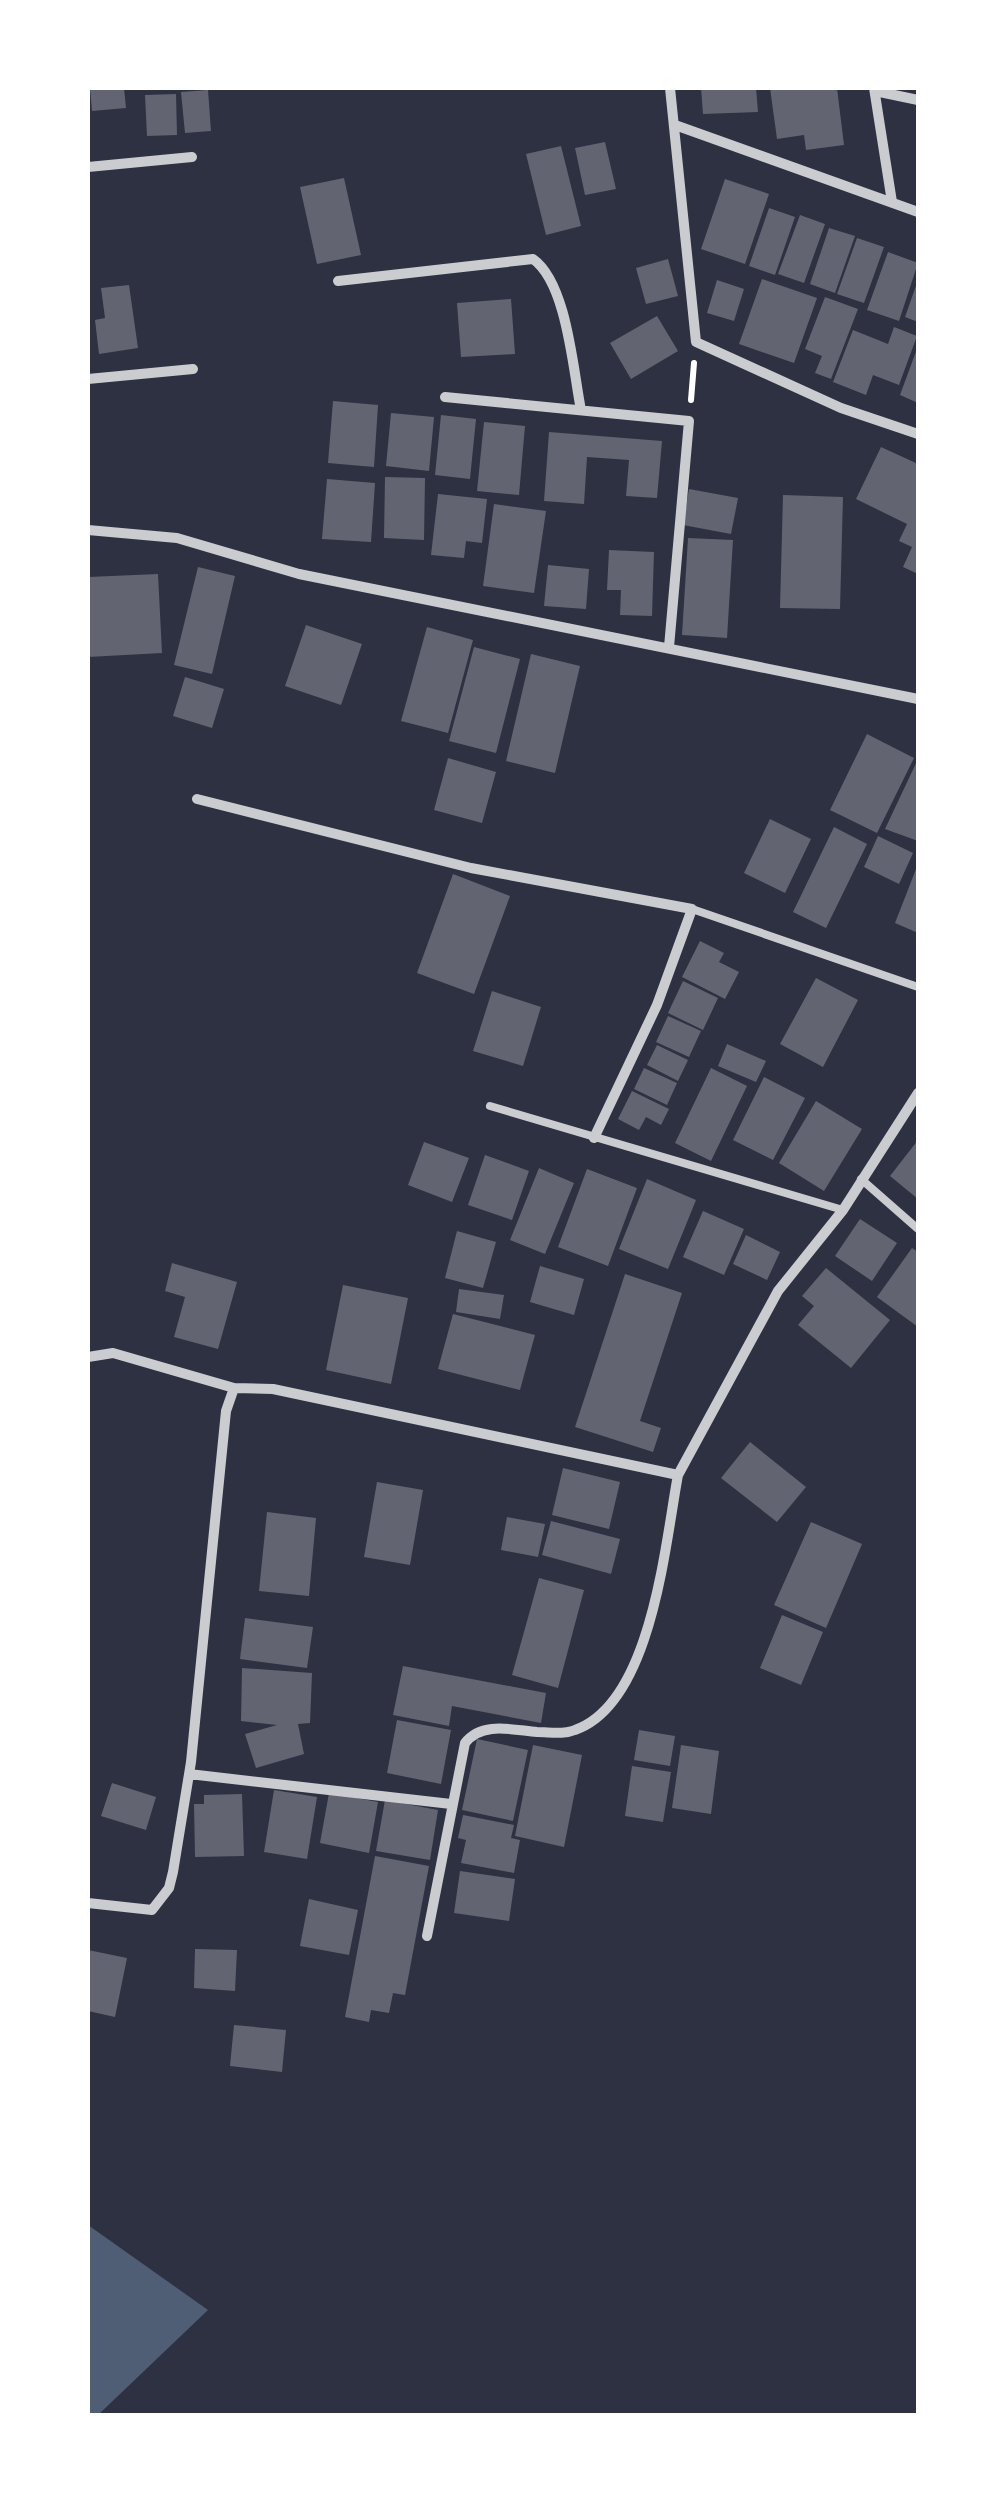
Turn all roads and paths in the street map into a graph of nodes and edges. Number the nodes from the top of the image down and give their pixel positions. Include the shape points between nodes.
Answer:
1 (670, 88) edge
2 (874, 89) edge
3 (918, 100) edge
4 (675, 125) junction
5 (192, 156) dead end
6 (88, 168) edge
7 (892, 202) junction
8 (918, 212) edge
9 (338, 281) dead end
10 (696, 342) junction
11 (193, 369) dead end
12 (88, 379) edge
13 (445, 397) dead end
14 (581, 410) junction
15 (689, 421) junction
16 (918, 434) edge
17 (88, 530) edge
18 (669, 647) junction
19 (918, 699) edge
20 (198, 799) dead end
21 (692, 909) junction
22 (918, 987) edge
23 (918, 1093) edge
24 (490, 1106) dead end
25 (594, 1138) junction
26 (860, 1178) junction
27 (843, 1210) junction
28 (918, 1228) edge
29 (88, 1357) edge
30 (234, 1388) junction
31 (678, 1474) junction
32 (189, 1774) junction
33 (451, 1804) junction
34 (88, 1903) edge
35 (427, 1936) dead end

1 - 4 street
2 - 3 street
2 - 7 street
4 - 7 street
4 - 10 street
5 - 6 street
7 - 8 street
9 - 14 street via 533,259 546,268 558,297
10 - 15 path
10 - 16 street via 841,408
11 - 12 street
13 - 14 street
14 - 15 street
15 - 18 street
17 - 18 street via 177,538 299,574
18 - 19 street
20 - 21 street via 471,868
21 - 22 lane
21 - 25 street via 658,1005
23 - 26 street
24 - 25 lane
25 - 27 lane
26 - 27 street
26 - 28 lane
27 - 31 street via 778,1292
29 - 30 street via 113,1353
30 - 31 street via 273,1389
30 - 32 street via 226,1410
31 - 33 street via 659,1577 628,1679 577,1730 486,1728 471,1735
32 - 33 street
32 - 34 street via 173,1872 152,1910
33 - 35 street

